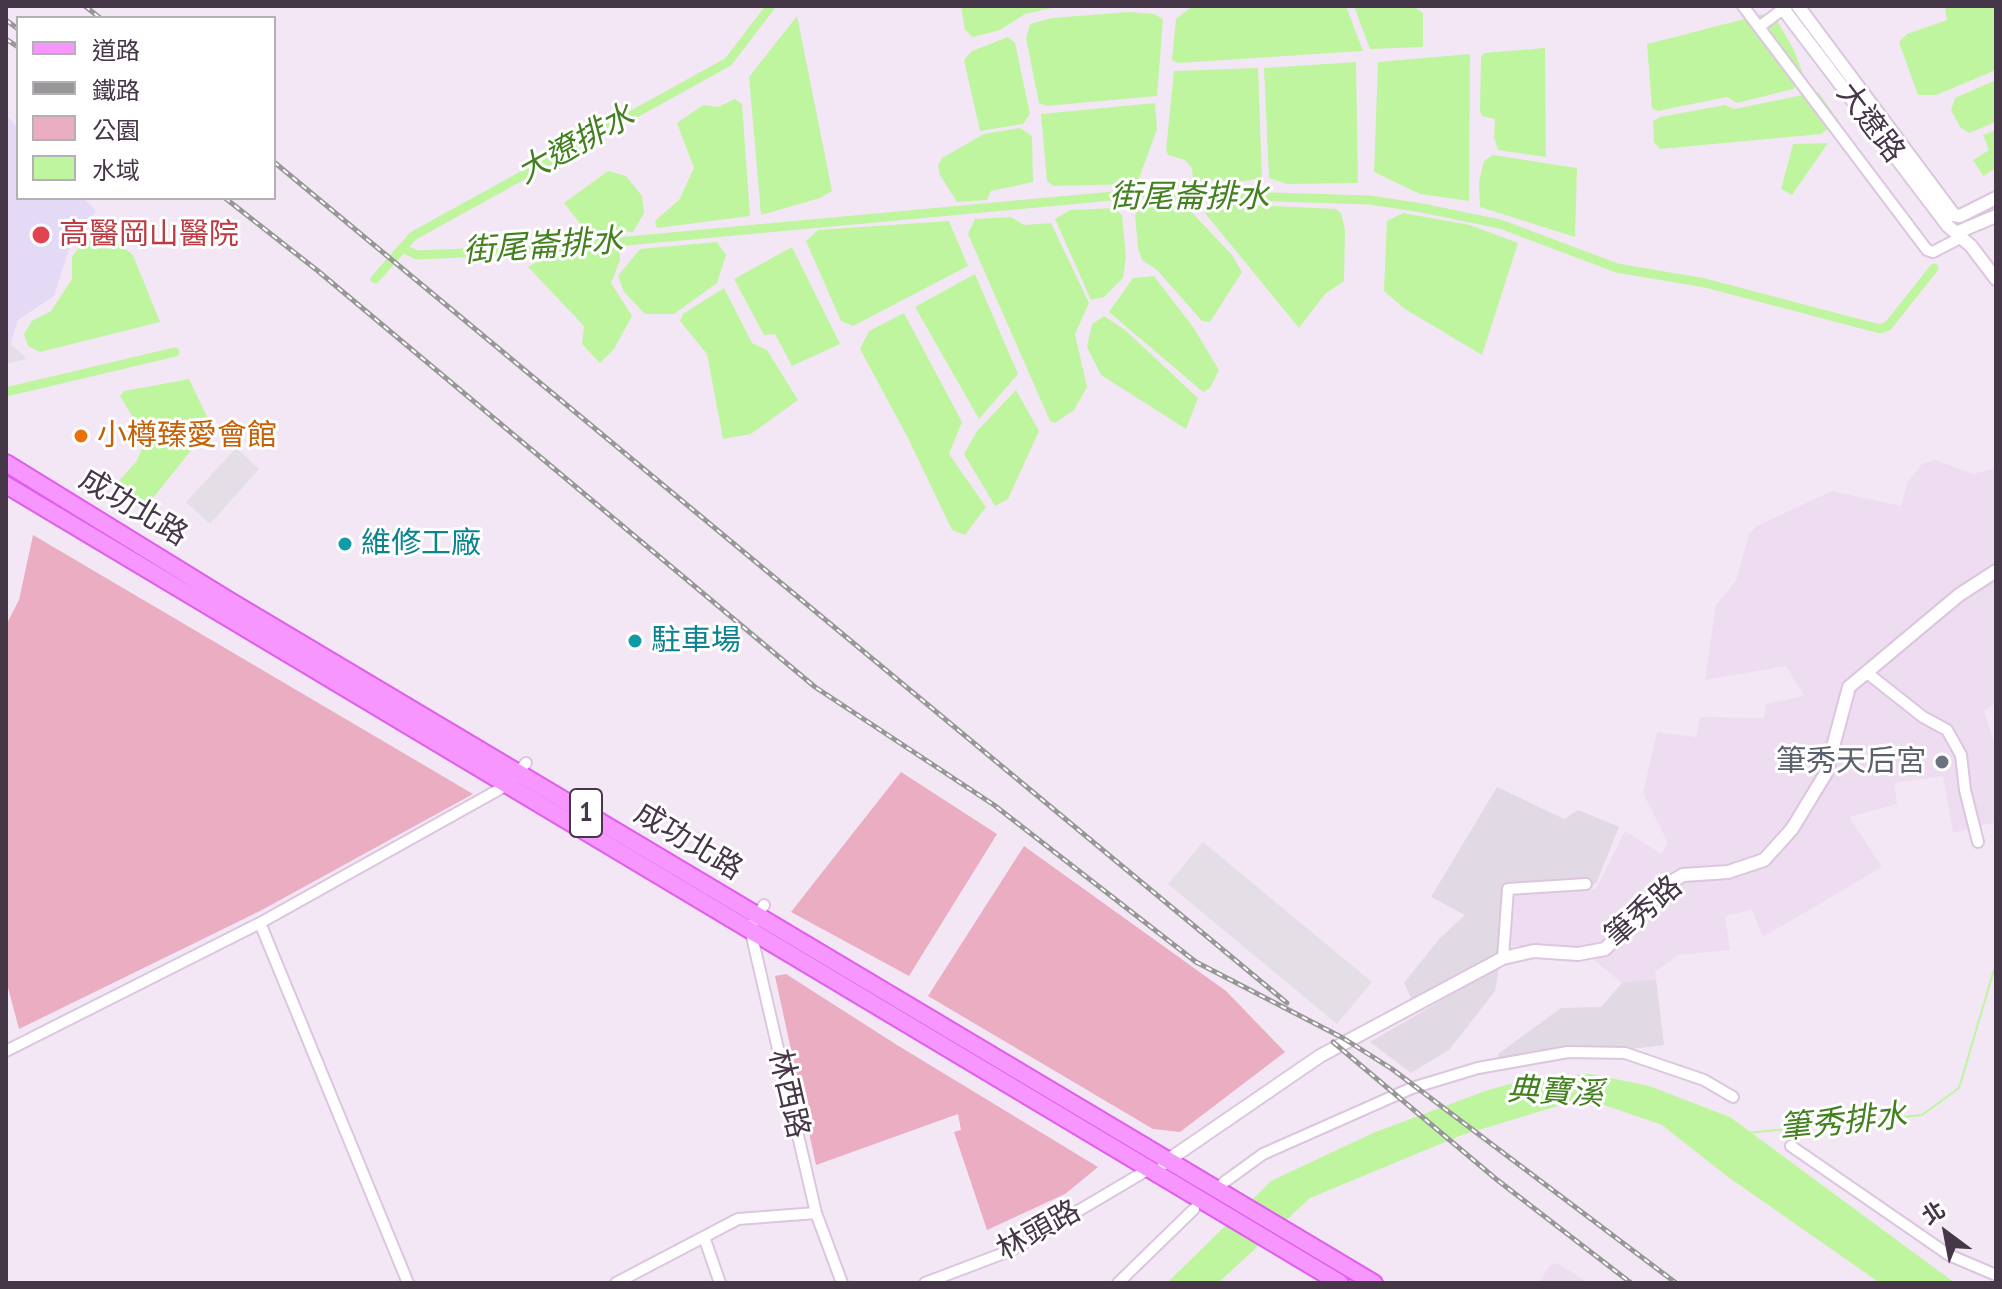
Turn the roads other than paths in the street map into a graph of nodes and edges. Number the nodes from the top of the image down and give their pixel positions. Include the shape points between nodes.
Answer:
1 (1743, 6) edge
2 (1798, 6) edge
3 (1784, 7) edge
4 (1759, 27) junction
5 (1996, 198) edge
6 (1953, 213) junction
7 (1996, 216) edge
8 (1960, 234) junction
9 (1996, 279) edge
10 (6, 463) edge
11 (6, 485) edge
12 (1996, 571) edge
13 (1866, 672) junction
14 (517, 774) junction
15 (1978, 842) dead end
16 (1586, 884) dead end
17 (757, 916) junction
18 (260, 923) junction
19 (1503, 958) junction
20 (6, 1051) edge
21 (1733, 1097) dead end
22 (1791, 1146) dead end
23 (1167, 1162) junction
24 (1149, 1169) junction
25 (1212, 1197) junction
26 (816, 1213) junction
27 (704, 1237) junction
28 (1288, 1241) junction
29 (1337, 1261) junction
30 (1996, 1275) edge
31 (1331, 1280) edge
32 (408, 1283) edge
33 (616, 1283) edge
34 (720, 1283) edge
35 (842, 1283) edge
36 (925, 1283) edge
37 (1118, 1283) edge
38 (1374, 1283) edge

1 - 4 street
2 - 6 street, 大遼路
3 - 4 street
3 - 8 street, 大遼路 via 1948,226
4 - 8 street via 1927,250 1933,252
5 - 6 street
6 - 8 street
7 - 8 street
8 - 9 street, 大遼路
10 - 14 main road, 成功北路 / 1
11 - 14 main road, 成功北路 / 1
12 - 13 street, 筆秀路
13 - 15 street via 1947,730 1961,755
13 - 19 street, 筆秀路 via 1849,687 1826,773 1792,829 1764,860 1728,872 1683,875 1605,949 1578,954 1534,951
14 - 17 main road, 成功北路 / 1
14 - 18 street
16 - 19 street via 1508,889
17 - 23 main road, 成功北路 / 1
17 - 24 main road, 成功北路 / 1
17 - 26 street, 林西路
18 - 20 street
18 - 32 street
19 - 23 street, 筆秀路 via 1320,1056
21 - 25 street via 1704,1080 1625,1053 1568,1052 1478,1068 1412,1088 1263,1154
22 - 30 street via 1949,1255
23 - 24 street, 筆秀路
23 - 25 main road, 成功北路 / 1
24 - 25 main road, 成功北路 / 1
24 - 36 street, 林頭路 via 1012,1250
25 - 28 main road, 1
25 - 37 street
26 - 27 street via 738,1219
26 - 35 street, 林西路
27 - 33 street
27 - 34 street
28 - 29 main road, 1
28 - 31 main road, 1
29 - 31 street
29 - 38 main road, 1

